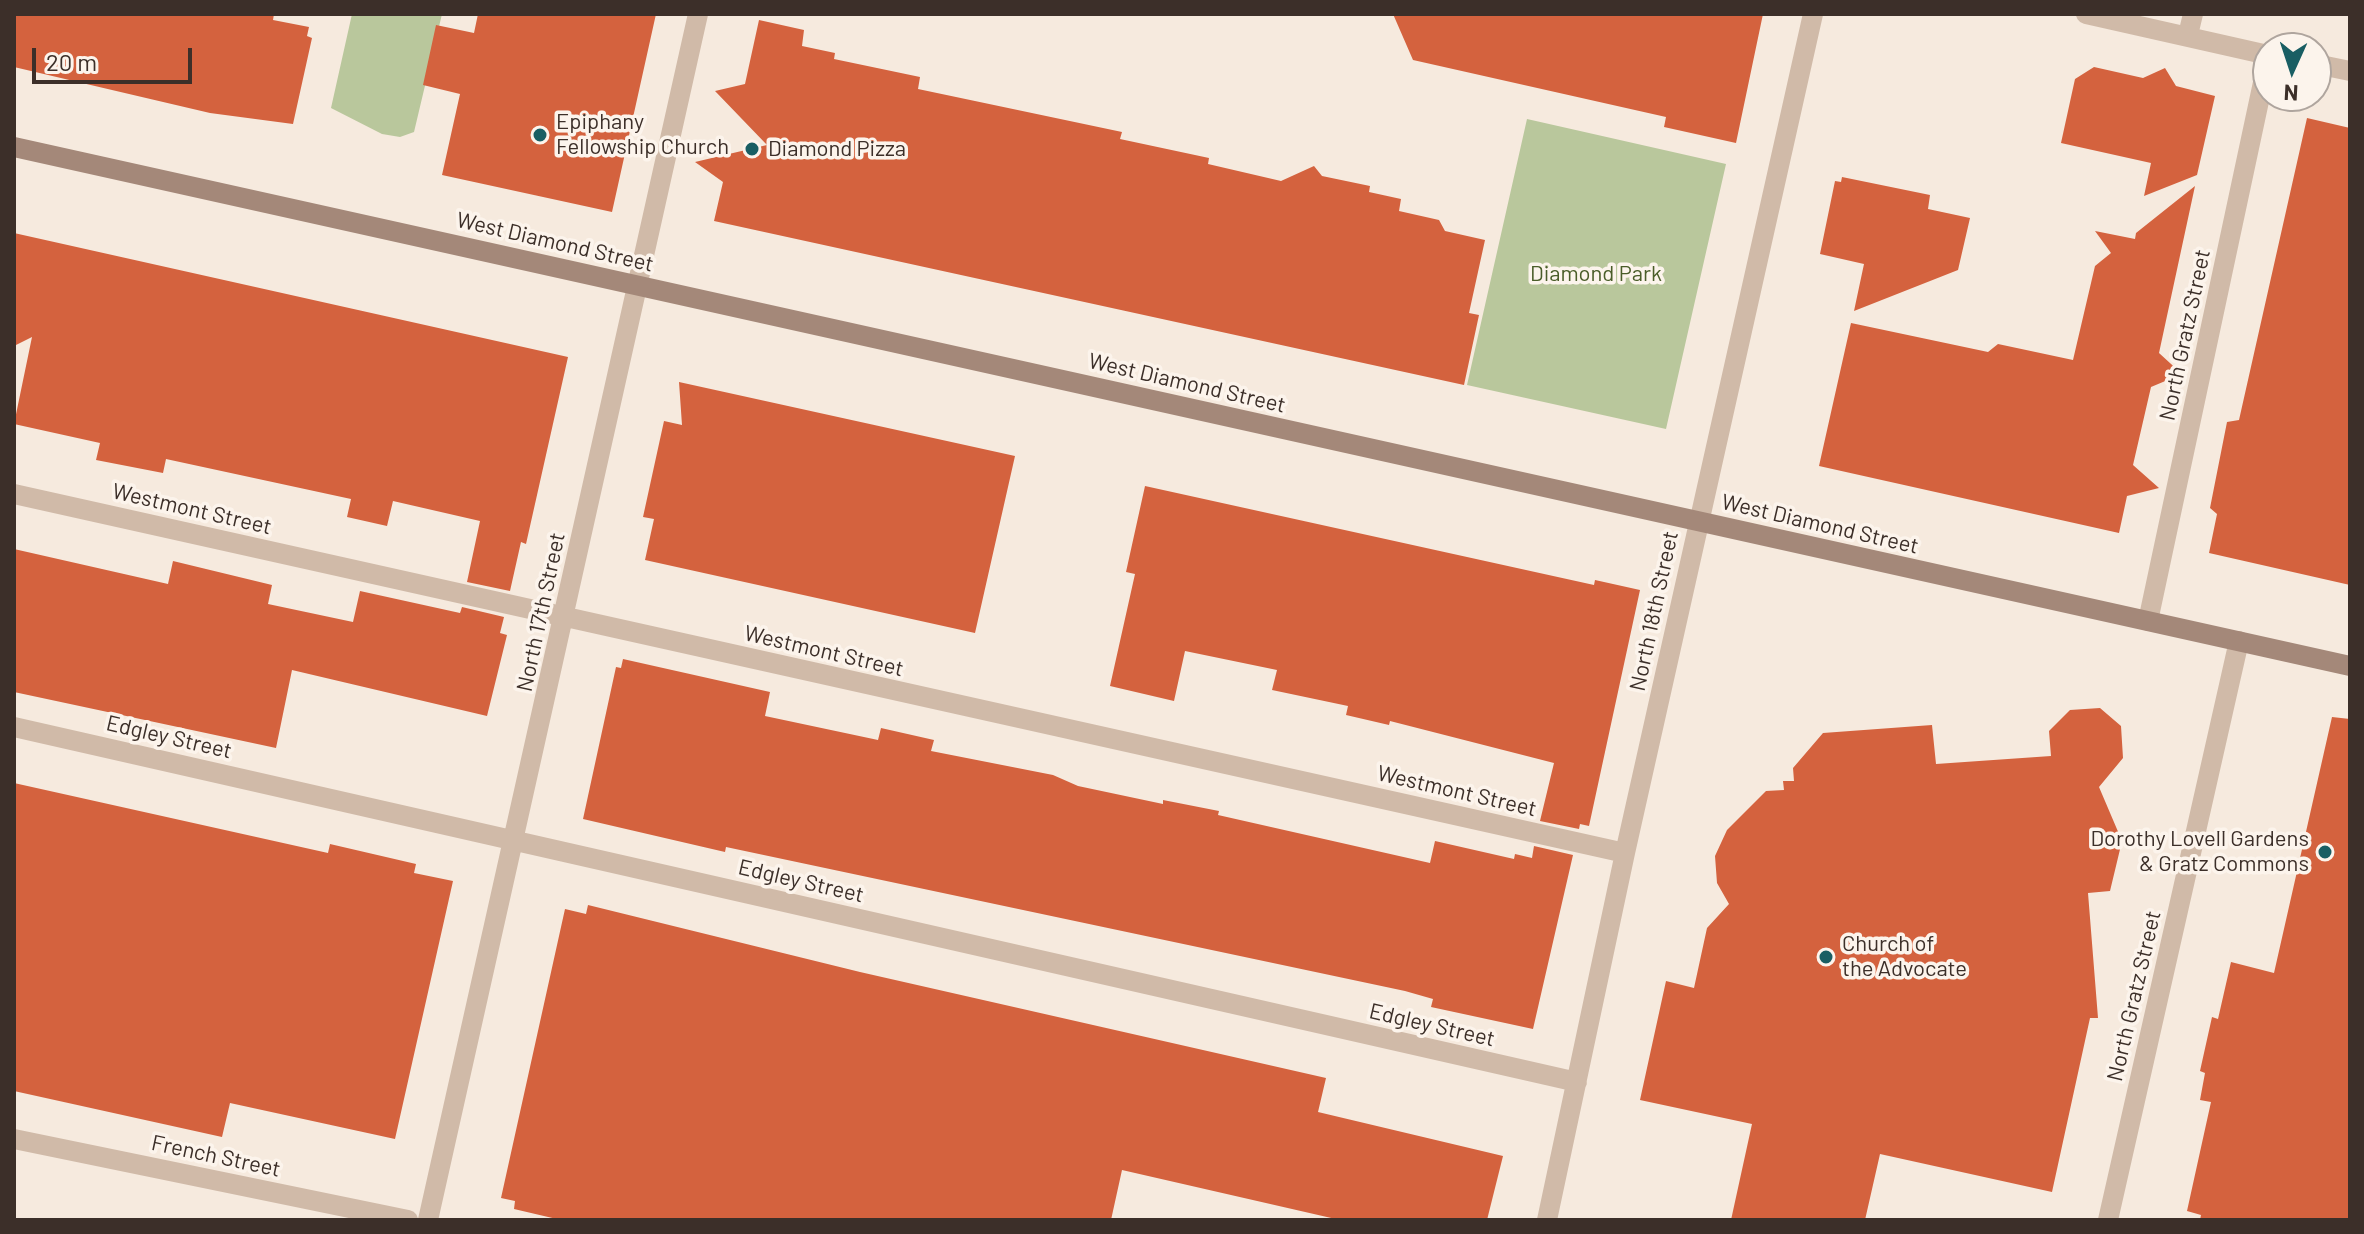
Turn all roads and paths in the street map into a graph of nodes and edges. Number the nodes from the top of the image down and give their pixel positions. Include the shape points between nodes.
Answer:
1 (698, 14) edge
2 (1813, 14) edge
3 (2086, 14) edge
4 (2193, 14) edge
5 (2188, 35) junction
6 (2252, 53) edge
7 (2256, 112) edge
8 (14, 147) edge
9 (639, 285) junction
10 (14, 494) edge
11 (1698, 521) junction
12 (564, 617) junction
13 (2148, 621) junction
14 (2239, 641) junction
15 (2350, 666) edge
16 (14, 727) edge
17 (516, 841) junction
18 (1625, 853) junction
19 (1577, 1082) junction
20 (14, 1139) edge
21 (408, 1220) edge
22 (428, 1220) edge
23 (1547, 1220) edge
24 (2108, 1220) edge

1 - 9 street, North 17th Street
2 - 11 street, North 18th Street
3 - 5 street
4 - 5 street
5 - 6 street
7 - 13 street, North Gratz Street
8 - 9 main road, West Diamond Street
9 - 11 main road, West Diamond Street
9 - 12 street, North 17th Street
10 - 12 street, Westmont Street
11 - 13 main road, West Diamond Street
11 - 18 street, North 18th Street
12 - 17 street, North 17th Street
12 - 18 street, Westmont Street
13 - 14 main road, West Diamond Street
14 - 15 main road, West Diamond Street
14 - 24 street, North Gratz Street
16 - 17 street, Edgley Street
17 - 19 street, Edgley Street
17 - 22 street, North 17th Street
18 - 19 street, North 18th Street
19 - 23 street, North 18th Street
20 - 21 street, French Street

